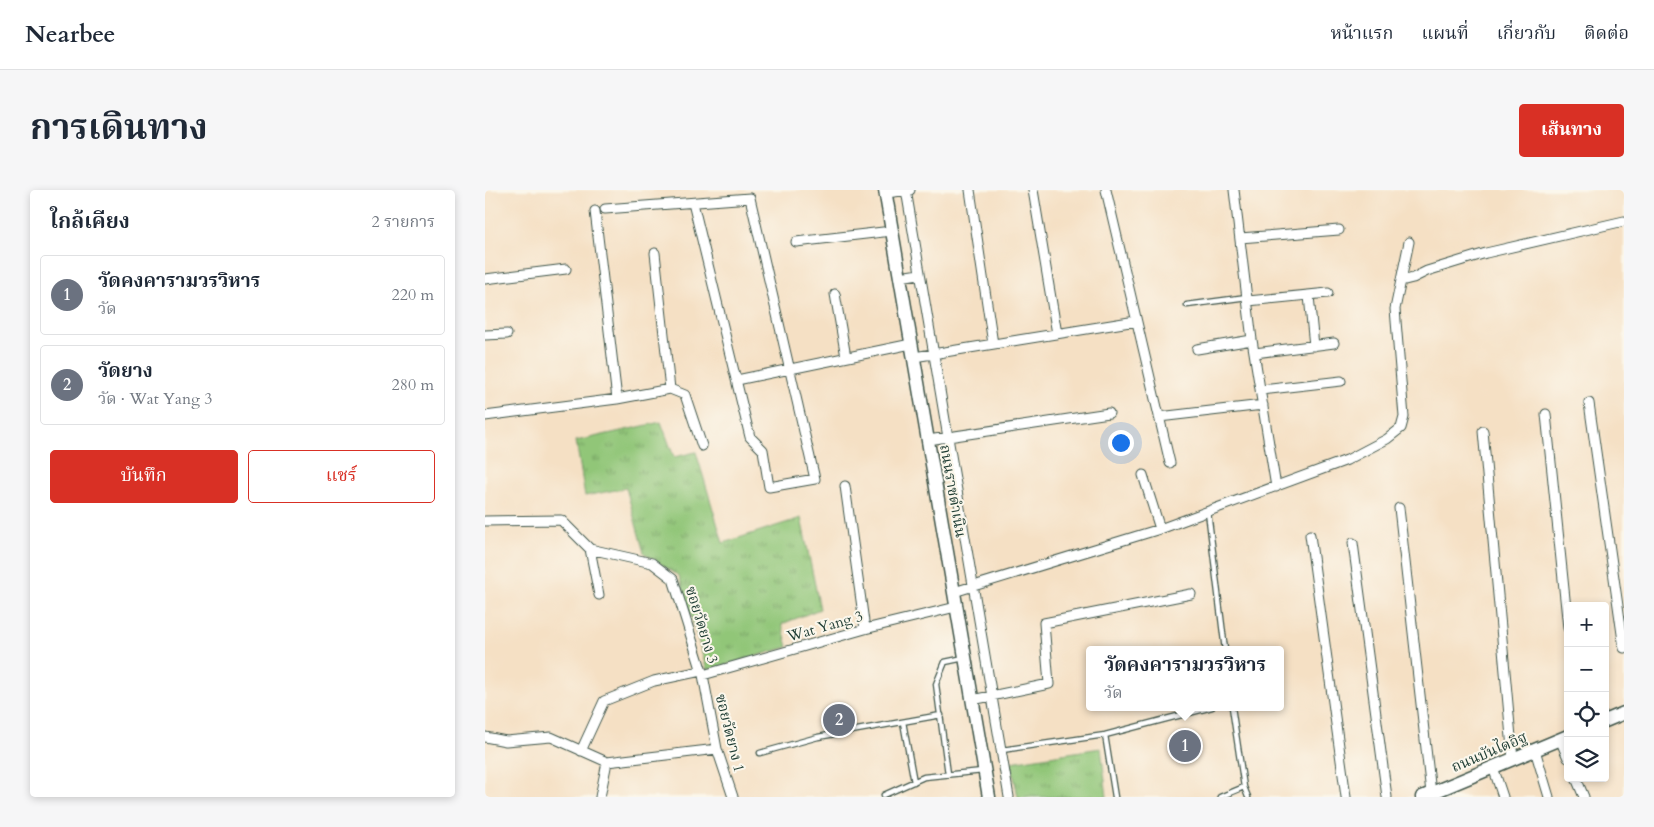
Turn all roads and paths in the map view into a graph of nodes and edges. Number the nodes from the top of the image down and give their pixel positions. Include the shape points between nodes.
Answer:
1 (906, 190) edge
2 (910, 190) edge
3 (970, 190) edge
4 (1033, 190) edge
5 (1106, 190) edge
6 (1234, 190) edge
7 (885, 192) edge
8 (693, 203) junction
9 (605, 209) dead end
10 (595, 211) dead end
11 (1624, 221) edge
12 (1339, 230) dead end
13 (892, 231) junction
14 (1240, 238) junction
15 (796, 242) dead end
16 (1409, 242) dead end
17 (655, 253) dead end
18 (566, 269) dead end
19 (919, 274) junction
20 (900, 277) junction
21 (485, 279) edge
22 (1401, 281) junction
23 (1328, 293) dead end
24 (835, 294) dead end
25 (1309, 296) junction
26 (1247, 299) junction
27 (1187, 305) dead end
28 (1136, 321) junction
29 (507, 334) dead end
30 (1057, 334) junction
31 (485, 335) edge
32 (1252, 340) junction
33 (1334, 343) dead end
34 (911, 344) junction
35 (993, 344) junction
36 (1313, 346) junction
37 (1197, 349) dead end
38 (1255, 353) junction
39 (932, 354) junction
40 (846, 357) junction
41 (913, 357) junction
42 (789, 369) junction
43 (737, 380) junction
44 (1341, 381) dead end
45 (669, 390) junction
46 (1261, 390) junction
47 (617, 399) junction
48 (1589, 402) dead end
49 (1263, 405) junction
50 (1109, 413) dead end
51 (1546, 414) dead end
52 (485, 416) edge
53 (1159, 417) junction
54 (1483, 431) dead end
55 (947, 437) junction
56 (928, 440) junction
57 (702, 446) dead end
58 (1170, 463) dead end
59 (1143, 475) dead end
60 (845, 486) dead end
61 (1276, 487) junction
62 (1399, 508) dead end
63 (1208, 512) junction
64 (485, 520) edge
65 (1160, 529) junction
66 (1310, 536) dead end
67 (1353, 543) dead end
68 (590, 549) junction
69 (974, 586) junction
70 (954, 592) junction
71 (1191, 594) dead end
72 (599, 596) dead end
73 (1565, 602) edge
74 (956, 607) junction
75 (865, 629) junction
76 (1225, 646) edge
77 (1624, 648) edge
78 (965, 658) junction
79 (702, 673) junction
80 (993, 696) junction
81 (972, 700) junction
82 (1196, 711) edge
83 (1233, 711) edge
84 (1624, 713) edge
85 (941, 715) junction
86 (1609, 719) edge
87 (903, 722) junction
88 (1105, 735) junction
89 (485, 738) edge
90 (1564, 738) edge
91 (717, 749) junction
92 (1002, 750) junction
93 (1535, 750) junction
94 (581, 751) junction
95 (761, 753) dead end
96 (1513, 759) junction
97 (607, 762) junction
98 (1493, 767) junction
99 (985, 771) junction
100 (948, 774) junction
101 (914, 782) junction
102 (1578, 782) edge
103 (1244, 787) junction
104 (885, 795) dead end
105 (1427, 795) edge
106 (600, 797) edge
107 (733, 797) edge
108 (989, 797) edge
109 (1009, 797) edge
110 (1115, 797) edge
111 (1220, 797) edge
112 (1248, 797) edge
113 (1346, 797) edge
114 (1387, 797) edge
115 (1503, 797) edge
116 (1549, 797) edge
117 (1584, 797) edge

1 - 2 street
1 - 7 street
1 - 19 street
3 - 35 street
4 - 30 street
5 - 28 street
6 - 14 street
7 - 13 main road, ถนนราชดำเนิน
8 - 9 street
8 - 42 street via 750,198
8 - 43 street
10 - 47 street
11 - 22 street via 1486,254 1427,270
12 - 14 street
13 - 15 street
13 - 20 main road, ถนนราชดำเนิน
14 - 26 street
16 - 22 street
17 - 45 street
18 - 21 street
19 - 20 street
19 - 39 street
20 - 34 main road, ถนนราชดำเนิน
22 - 61 street via 1395,309 1404,417 1401,428 1347,460
23 - 25 street
24 - 40 street
25 - 26 street
25 - 36 street
26 - 27 lane
26 - 32 street
28 - 30 street
28 - 53 street
29 - 31 street
30 - 35 street
32 - 37 street
32 - 38 street
33 - 36 street
34 - 40 street
34 - 41 main road, ถนนราชดำเนิน
35 - 39 street
36 - 38 street
38 - 46 street
39 - 41 street
39 - 55 street
40 - 42 street
41 - 56 main road, ถนนราชดำเนิน
42 - 43 street
42 - 43 street via 815,479 769,487 763,450 750,437
44 - 46 street
45 - 47 street
45 - 57 street via 685,395
46 - 49 street
47 - 52 street
48 - 77 street
49 - 53 street
49 - 61 street
50 - 55 street
51 - 73 street
53 - 58 street
54 - 96 street
55 - 56 street
55 - 69 street
56 - 70 main road, ถนนราชดำเนิน
59 - 65 street
60 - 75 street
61 - 63 street
62 - 105 street
63 - 65 street
63 - 76 lane
64 - 68 street via 561,520
65 - 69 street
66 - 113 street
67 - 114 street
68 - 72 street
68 - 79 street, ซอยวัดยาง 3 via 652,563 673,579
69 - 70 street
69 - 80 street
70 - 74 main road, ถนนราชดำเนิน
71 - 80 street via 1044,624 1049,684
74 - 75 street, Wat Yang 3
74 - 78 main road, ถนนราชดำเนิน
75 - 79 street, Wat Yang 3
78 - 81 main road, ถนนราชดำเนิน
78 - 85 lane via 945,662 941,670 936,684
79 - 91 street, ซอยวัดยาง 1
79 - 94 street, Wat Yang 3 via 654,682 604,701
80 - 81 street
80 - 92 street
81 - 99 main road, ถนนราชดำเนิน
82 - 88 lane
83 - 103 lane
84 - 86 main road
85 - 87 lane
85 - 100 lane
87 - 95 lane via 818,737
87 - 101 lane
88 - 92 lane
88 - 110 lane
89 - 94 street via 506,741 551,737
90 - 93 main road, ถนนบันไดอิฐ
91 - 97 street
91 - 107 street, ซอยวัดยาง 1
92 - 109 street
93 - 96 main road, ถนนบันไดอิฐ
93 - 116 street
94 - 97 street
96 - 98 main road, ถนนบันไดอิฐ
97 - 106 street
98 - 105 main road, ถนนบันไดอิฐ
98 - 115 street
99 - 100 lane
99 - 108 main road, ถนนราชดำเนิน
100 - 101 lane via 924,777
101 - 104 lane
102 - 117 street
103 - 111 lane
103 - 112 lane

